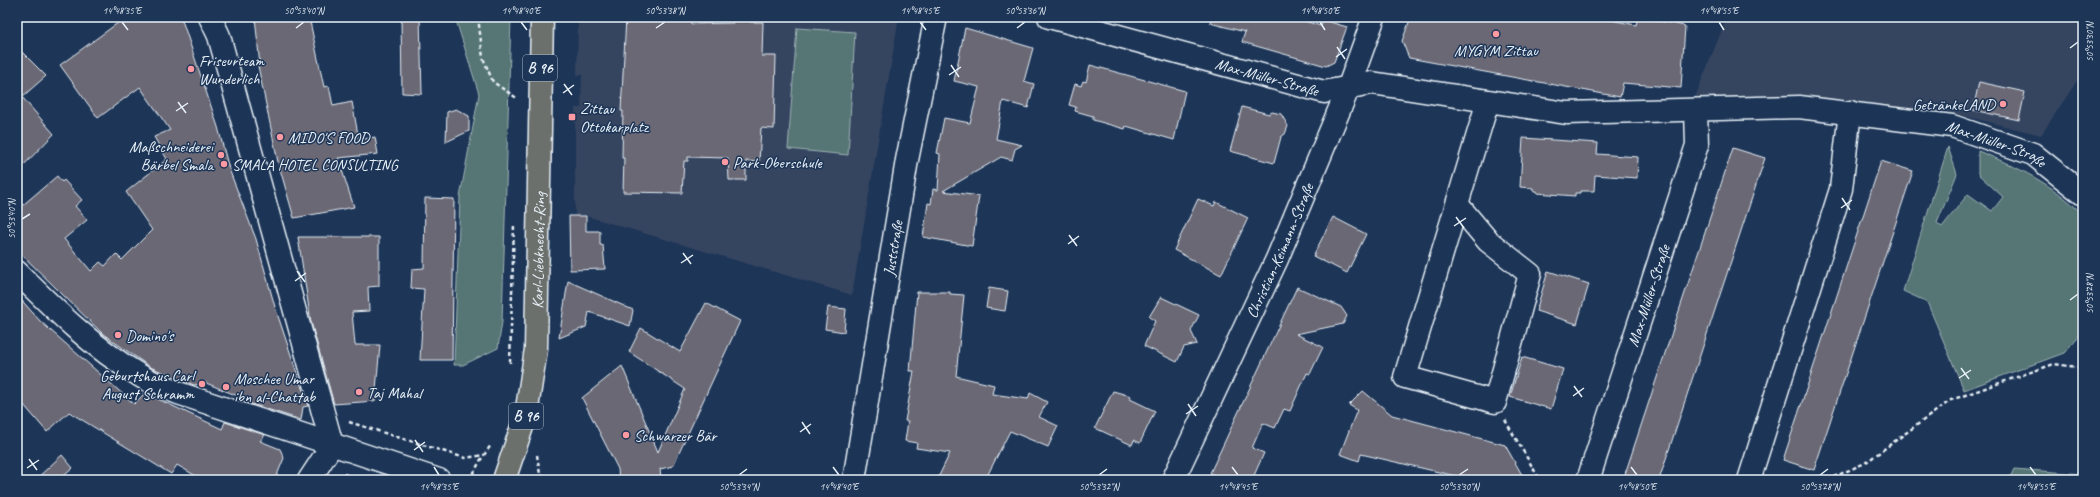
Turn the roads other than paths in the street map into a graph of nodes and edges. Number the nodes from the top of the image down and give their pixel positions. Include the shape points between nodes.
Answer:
1 (210, 17) edge
2 (542, 17) edge
3 (936, 17) edge
4 (1049, 17) edge
5 (1374, 17) edge
6 (1348, 89) junction
7 (1488, 101) junction
8 (1696, 110) junction
9 (1850, 112) junction
10 (2083, 194) edge
11 (1457, 204) junction
12 (17, 272) edge
13 (332, 445) junction
14 (310, 480) edge
15 (439, 480) edge
16 (504, 480) edge
17 (854, 480) edge
18 (1173, 480) edge
19 (1588, 480) edge
20 (1749, 480) edge

1 - 13 street via 219,36
2 - 16 main road, Karl-Liebknecht-Ring / B 96 via 536,349 526,415
3 - 17 street, Juststraße via 907,160
4 - 6 street, Max-Müller-Straße via 1324,92
5 - 6 street, Christian-Keimann-Straße
6 - 7 street, Max-Müller-Straße via 1372,83
6 - 18 street, Christian-Keimann-Straße via 1277,259
7 - 8 street, Max-Müller-Straße via 1566,113
7 - 11 street
8 - 9 street, Max-Müller-Straße via 1799,107
8 - 19 street, Max-Müller-Straße via 1697,145
9 - 10 street, Max-Müller-Straße via 1952,126 2033,154
9 - 20 street via 1841,188
11 - 11 street via 1405,377 1495,402 1530,274 1488,241
12 - 13 street via 67,323 140,376 178,393
13 - 14 street
13 - 15 street

